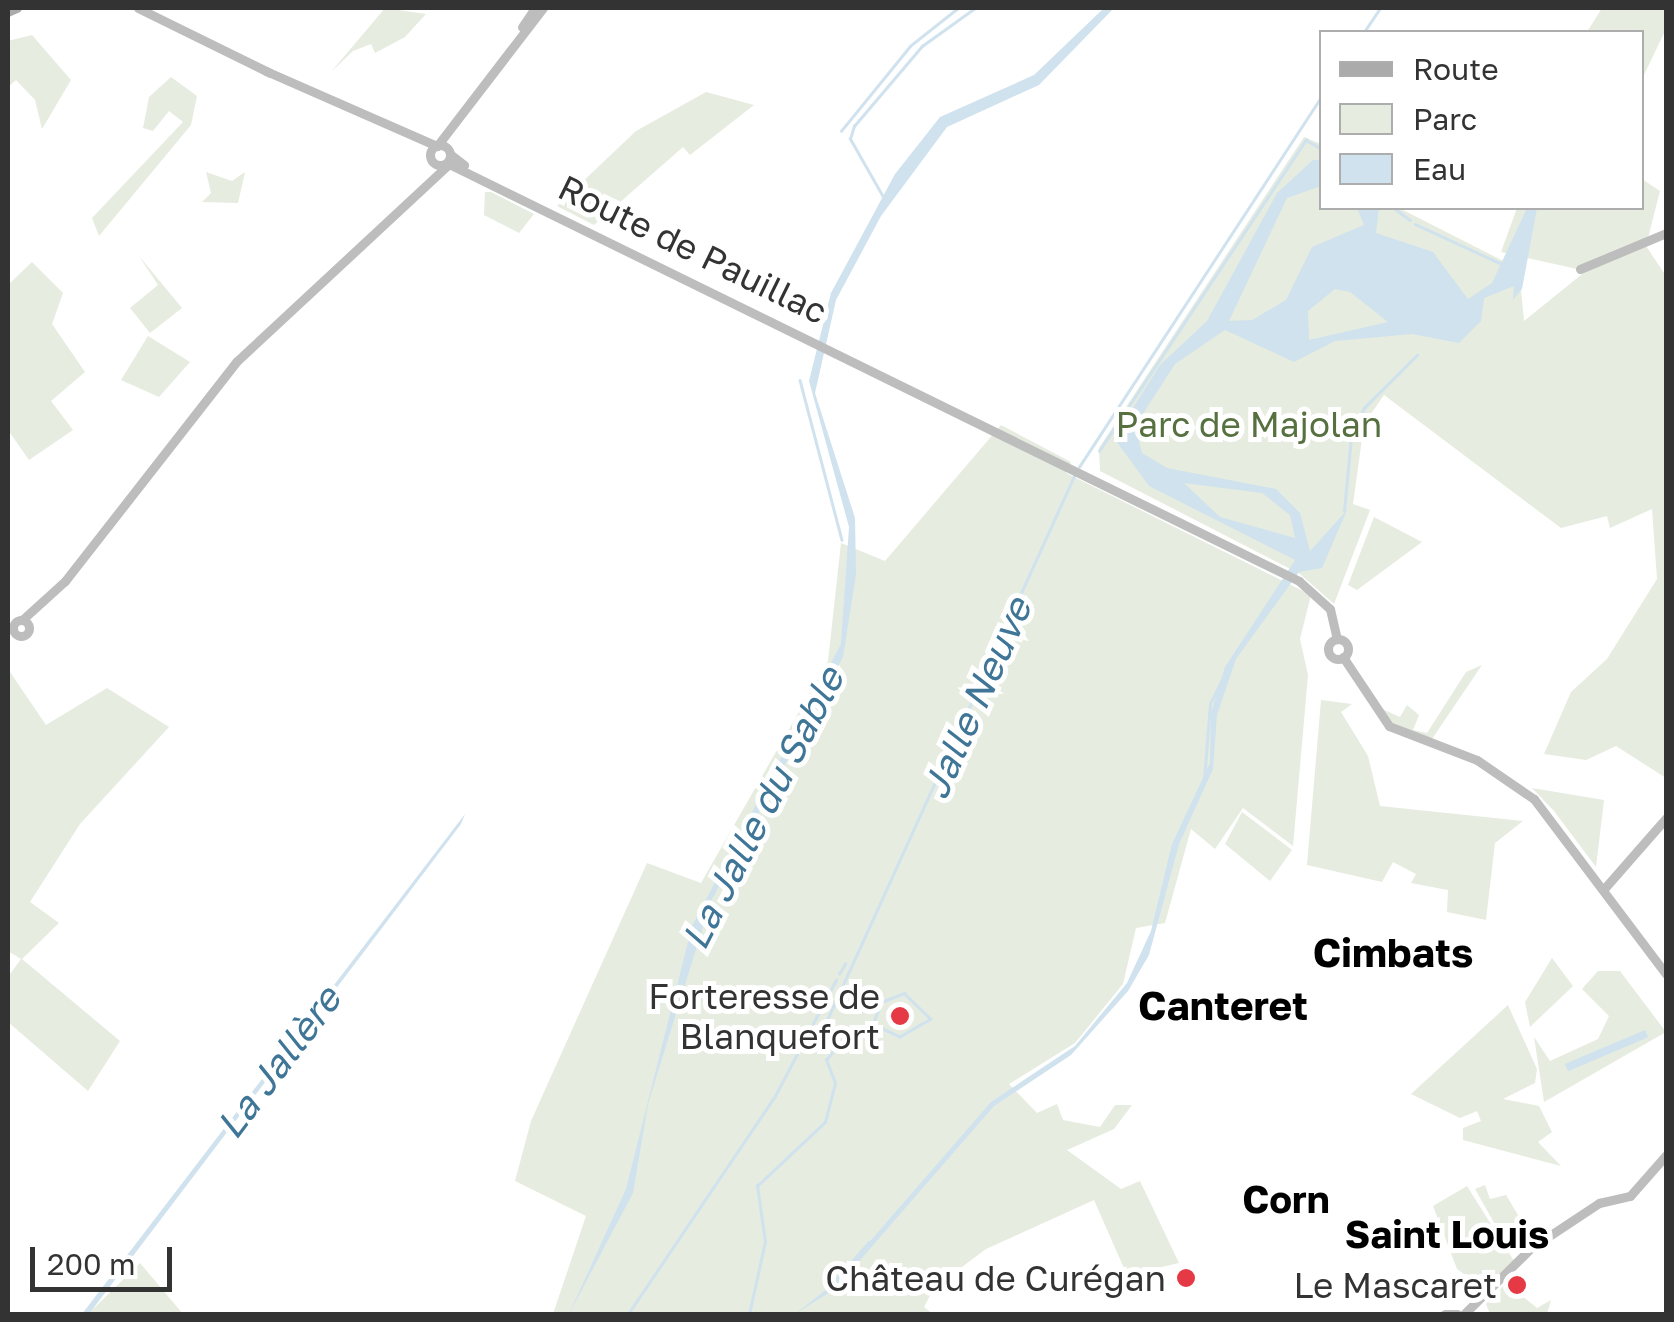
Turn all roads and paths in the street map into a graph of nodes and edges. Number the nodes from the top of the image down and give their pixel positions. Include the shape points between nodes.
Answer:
1 (17, 8) edge
2 (138, 8) edge
3 (539, 8) edge
4 (8, 12) edge
5 (266, 71) junction
6 (450, 133) junction
7 (437, 146) junction
8 (449, 152) junction
9 (431, 158) junction
10 (444, 165) junction
11 (419, 192) junction
12 (533, 200) junction
13 (1666, 232) edge
14 (1580, 269) dead end
15 (8, 642) edge
16 (1666, 818) edge
17 (1603, 890) junction
18 (1666, 974) edge
19 (1666, 1155) edge
20 (1444, 1314) edge
21 (1460, 1314) edge

1 - 4 main road
2 - 5 main road
3 - 6 main road
5 - 7 main road
5 - 9 main road
6 - 7 main road
6 - 8 main road
7 - 8 main road, Route de Pauillac
7 - 9 main road
8 - 10 main road
8 - 12 main road, Route de Pauillac
9 - 10 main road, Route de Pauillac
9 - 11 main road
10 - 11 main road
10 - 12 main road, Route de Pauillac
11 - 15 main road via 230,370
12 - 17 main road, Route de Pauillac via 1299,581 1326,603 1337,638 1347,645 1343,657 1389,726 1520,786
13 - 14 main road
16 - 17 main road
17 - 18 main road
19 - 21 main road via 1630,1196 1599,1203 1535,1245
20 - 21 main road

